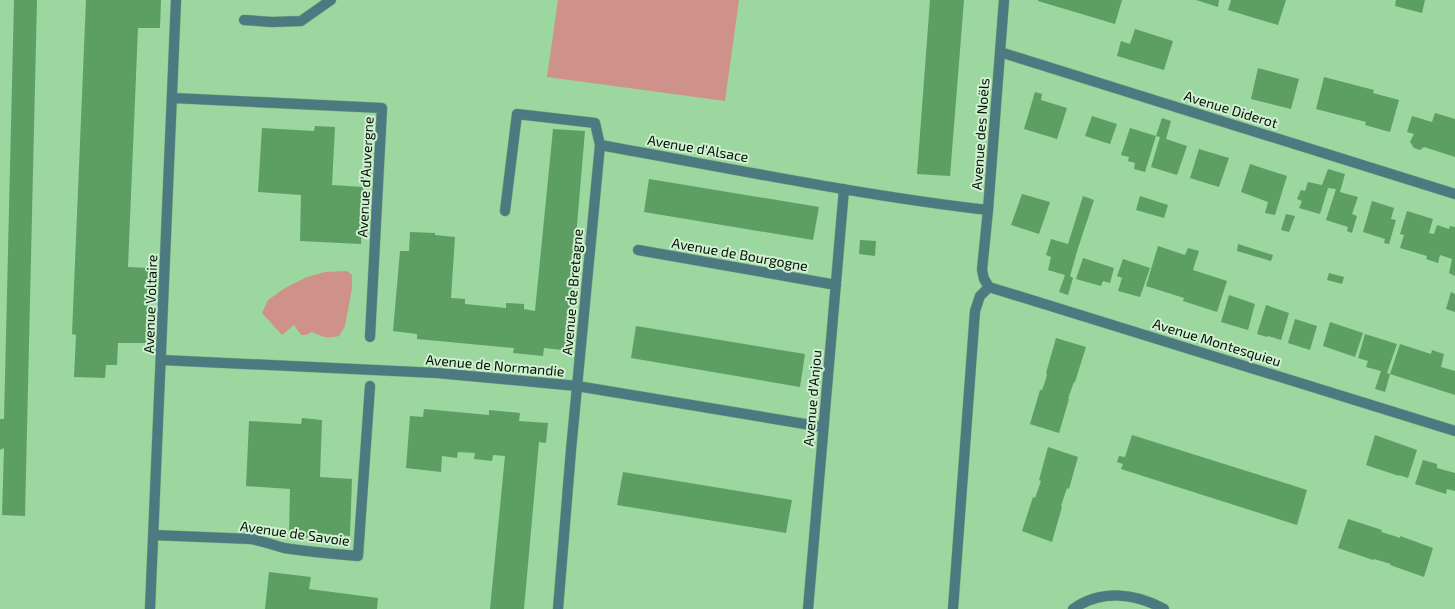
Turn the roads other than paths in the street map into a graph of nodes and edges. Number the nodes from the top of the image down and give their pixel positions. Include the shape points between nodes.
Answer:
1 (176, 0) edge
2 (331, 0) edge
3 (1004, 0) edge
4 (244, 20) dead end
5 (1000, 52) junction
6 (173, 98) junction
7 (600, 145) junction
8 (844, 189) junction
9 (1455, 194) edge
10 (988, 210) junction
11 (505, 211) dead end
12 (638, 250) dead end
13 (836, 285) junction
14 (989, 287) junction
15 (370, 337) dead end
16 (162, 360) junction
17 (370, 386) dead end
18 (577, 386) junction
19 (823, 427) junction
20 (1455, 431) edge
21 (153, 535) junction
22 (150, 609) edge
23 (558, 609) edge
24 (808, 609) edge
25 (953, 609) edge
26 (1073, 609) edge
27 (1164, 609) edge

1 - 6 street, Avenue Voltaire
2 - 4 street via 301,21
3 - 5 street, Avenue des Noëls
5 - 9 street, Avenue Diderot
5 - 10 street, Avenue des Noëls
6 - 15 street, Avenue d'Auvergne via 382,108
6 - 16 street, Avenue Voltaire
7 - 8 street, Avenue d'Alsace
7 - 11 street via 595,123 517,114
7 - 18 street, Avenue de Bretagne
8 - 10 street, Avenue d'Alsace
8 - 13 street, Avenue d'Anjou
10 - 14 street, Avenue des Noëls via 982,270
12 - 13 street, Avenue de Bourgogne
13 - 19 street, Avenue d'Anjou
14 - 20 street, Avenue Montesquieu
14 - 25 street via 980,296 975,311
16 - 18 street, Avenue de Normandie via 437,372
16 - 21 street, Avenue Voltaire
17 - 21 street, Avenue de Savoie via 358,556 316,553 251,539
18 - 19 street, Avenue de Normandie
18 - 23 street, Avenue de Bretagne
19 - 24 street, Avenue d'Anjou
21 - 22 street, Avenue Voltaire
26 - 27 street via 1100,596 1120,595 1139,598

